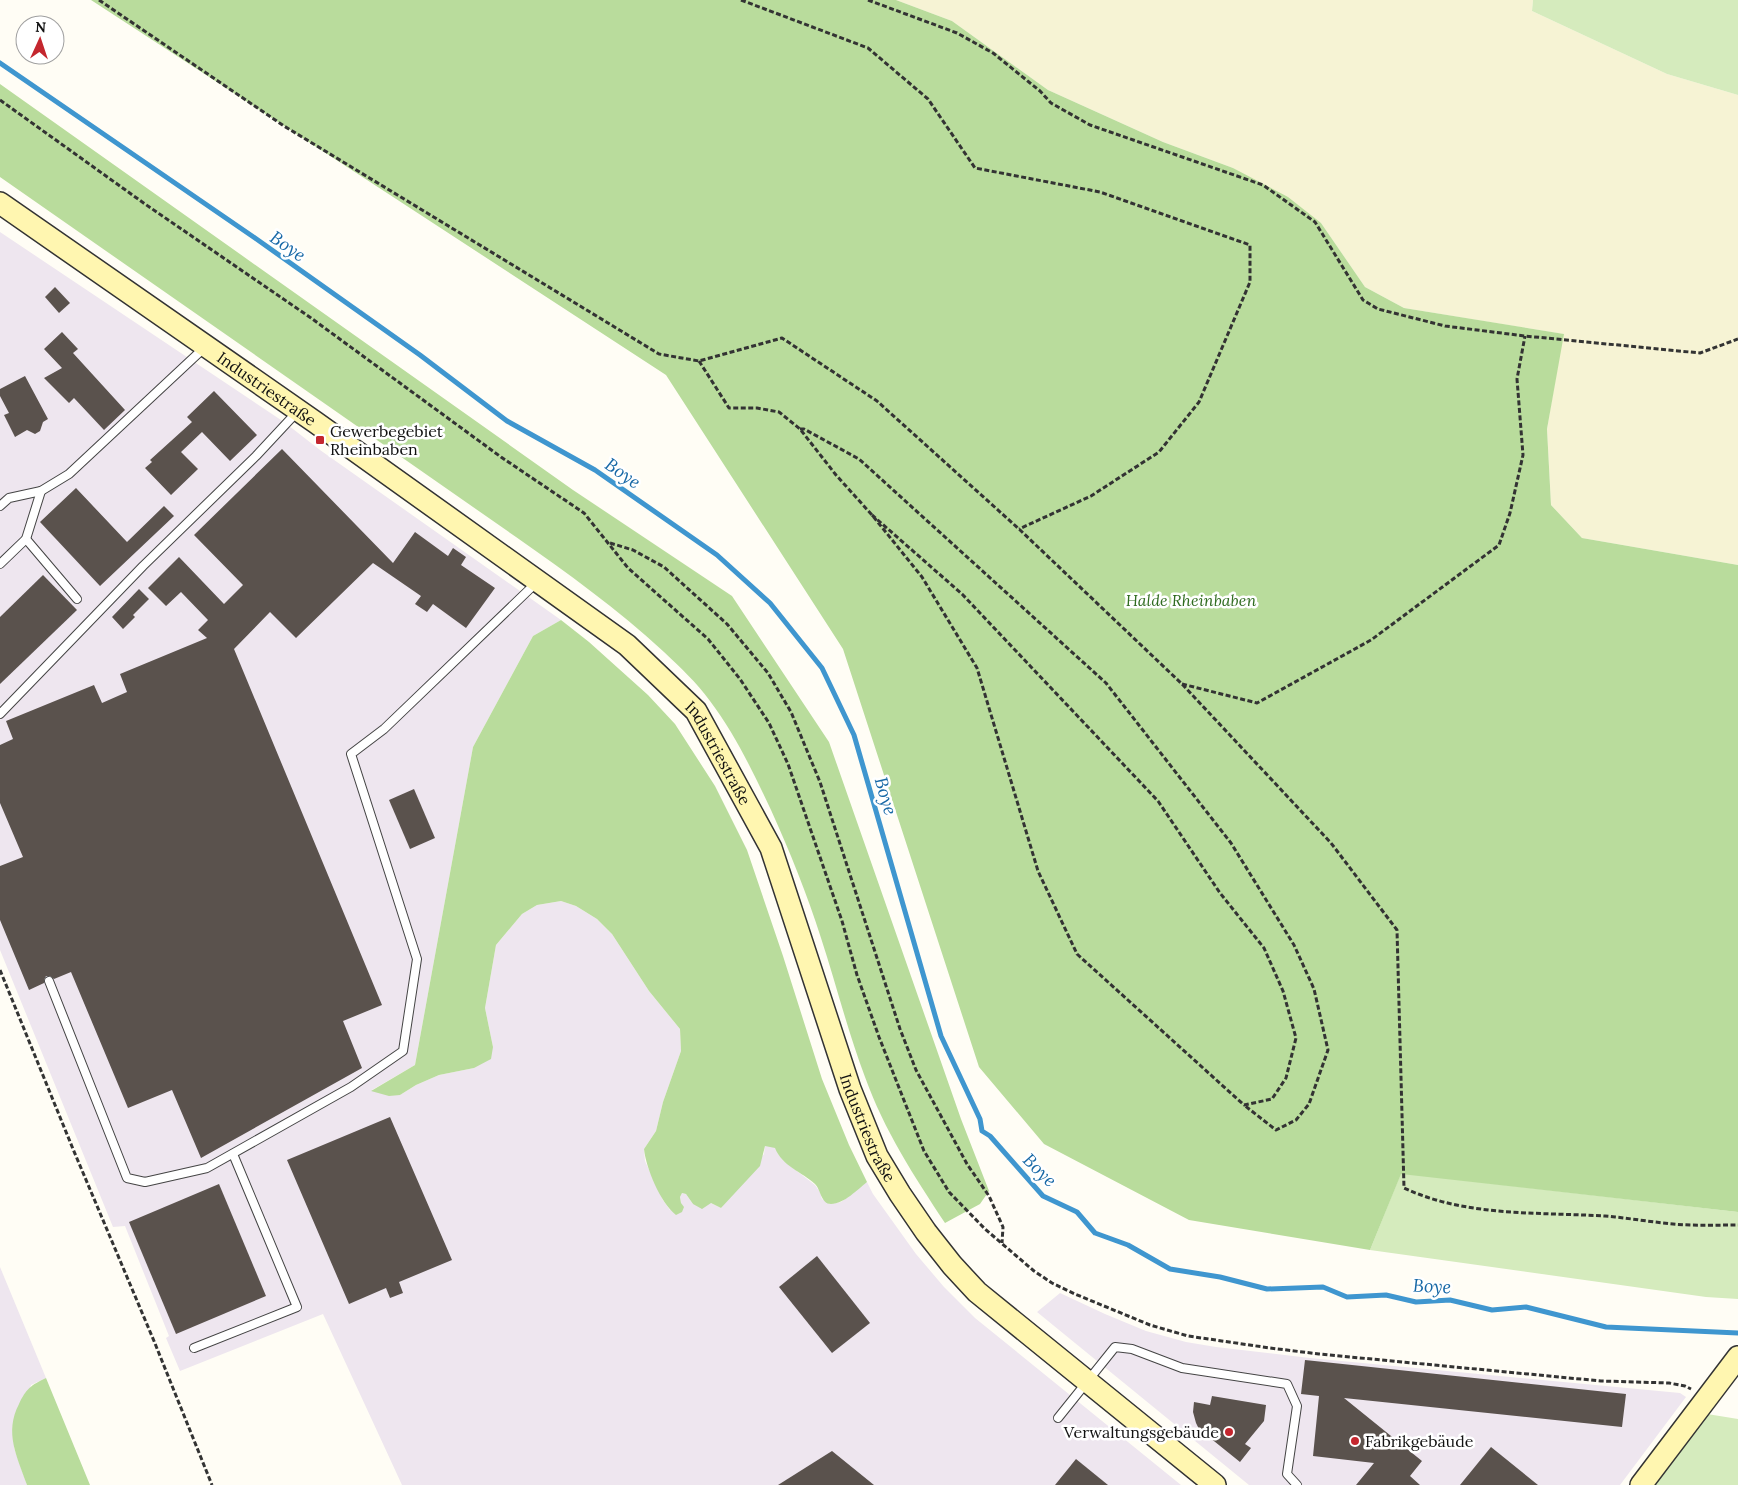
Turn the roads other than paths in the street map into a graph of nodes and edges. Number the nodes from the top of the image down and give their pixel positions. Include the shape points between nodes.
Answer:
1 (0, 203) edge
2 (206, 346) junction
3 (298, 410) junction
4 (41, 491) junction
5 (0, 506) edge
6 (26, 539) junction
7 (0, 564) edge
8 (538, 581) junction
9 (77, 599) dead end
10 (0, 714) edge
11 (49, 981) dead end
12 (233, 1154) junction
13 (194, 1348) dead end
14 (1736, 1363) edge
15 (1086, 1381) junction
16 (1058, 1418) dead end
17 (1215, 1485) edge
18 (1296, 1485) edge
19 (1641, 1485) edge

1 - 2 street, Industriestraße
2 - 3 street, Industriestraße
2 - 4 lane via 69,474
3 - 8 street, Industriestraße
3 - 10 lane
4 - 5 lane via 9,498
4 - 6 lane
6 - 7 lane
6 - 9 lane
8 - 12 lane via 384,729 351,754 417,959 404,1051 351,1087
8 - 15 street, Industriestraße via 627,645 696,711 771,848 850,1089 877,1156 926,1232 952,1265 971,1285
11 - 12 lane via 127,1178 145,1182 207,1168
12 - 13 lane via 298,1307
14 - 19 street
15 - 16 lane
15 - 17 street, Industriestraße
15 - 18 lane via 1115,1347 1132,1349 1182,1368 1287,1384 1298,1406 1287,1474

